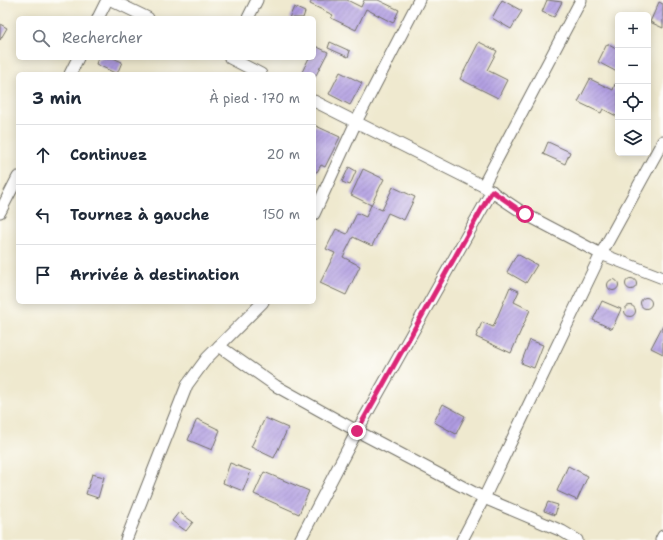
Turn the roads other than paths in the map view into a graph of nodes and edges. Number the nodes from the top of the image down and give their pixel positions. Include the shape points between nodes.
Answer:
1 (107, 0) edge
2 (111, 0) edge
3 (257, 0) edge
4 (419, 0) edge
5 (580, 0) edge
6 (99, 16) edge
7 (144, 16) edge
8 (249, 16) edge
9 (77, 60) edge
10 (234, 60) edge
11 (71, 72) edge
12 (257, 72) edge
13 (316, 102) edge
14 (356, 122) junction
15 (663, 141) edge
16 (16, 180) edge
17 (487, 189) junction
18 (316, 210) edge
19 (0, 212) edge
20 (601, 254) junction
21 (663, 278) edge
22 (261, 304) edge
23 (219, 346) junction
24 (357, 431) junction
25 (484, 498) junction
26 (469, 528) junction
27 (663, 536) edge
28 (126, 540) edge
29 (300, 540) edge
30 (462, 540) edge
31 (469, 540) edge
32 (577, 540) edge
33 (661, 540) edge

1 - 6 street
2 - 7 street
3 - 8 street
4 - 14 street
5 - 17 street
9 - 11 street
10 - 12 street
13 - 14 street
14 - 17 street
14 - 18 street
15 - 20 street
16 - 19 street
17 - 20 street via 525,214
17 - 24 street
20 - 21 street
20 - 25 street
22 - 23 street
23 - 24 street via 276,386
23 - 28 street via 187,385
24 - 25 street
24 - 29 street
25 - 26 street
25 - 32 street via 562,531
26 - 30 street
26 - 31 street
27 - 33 street

